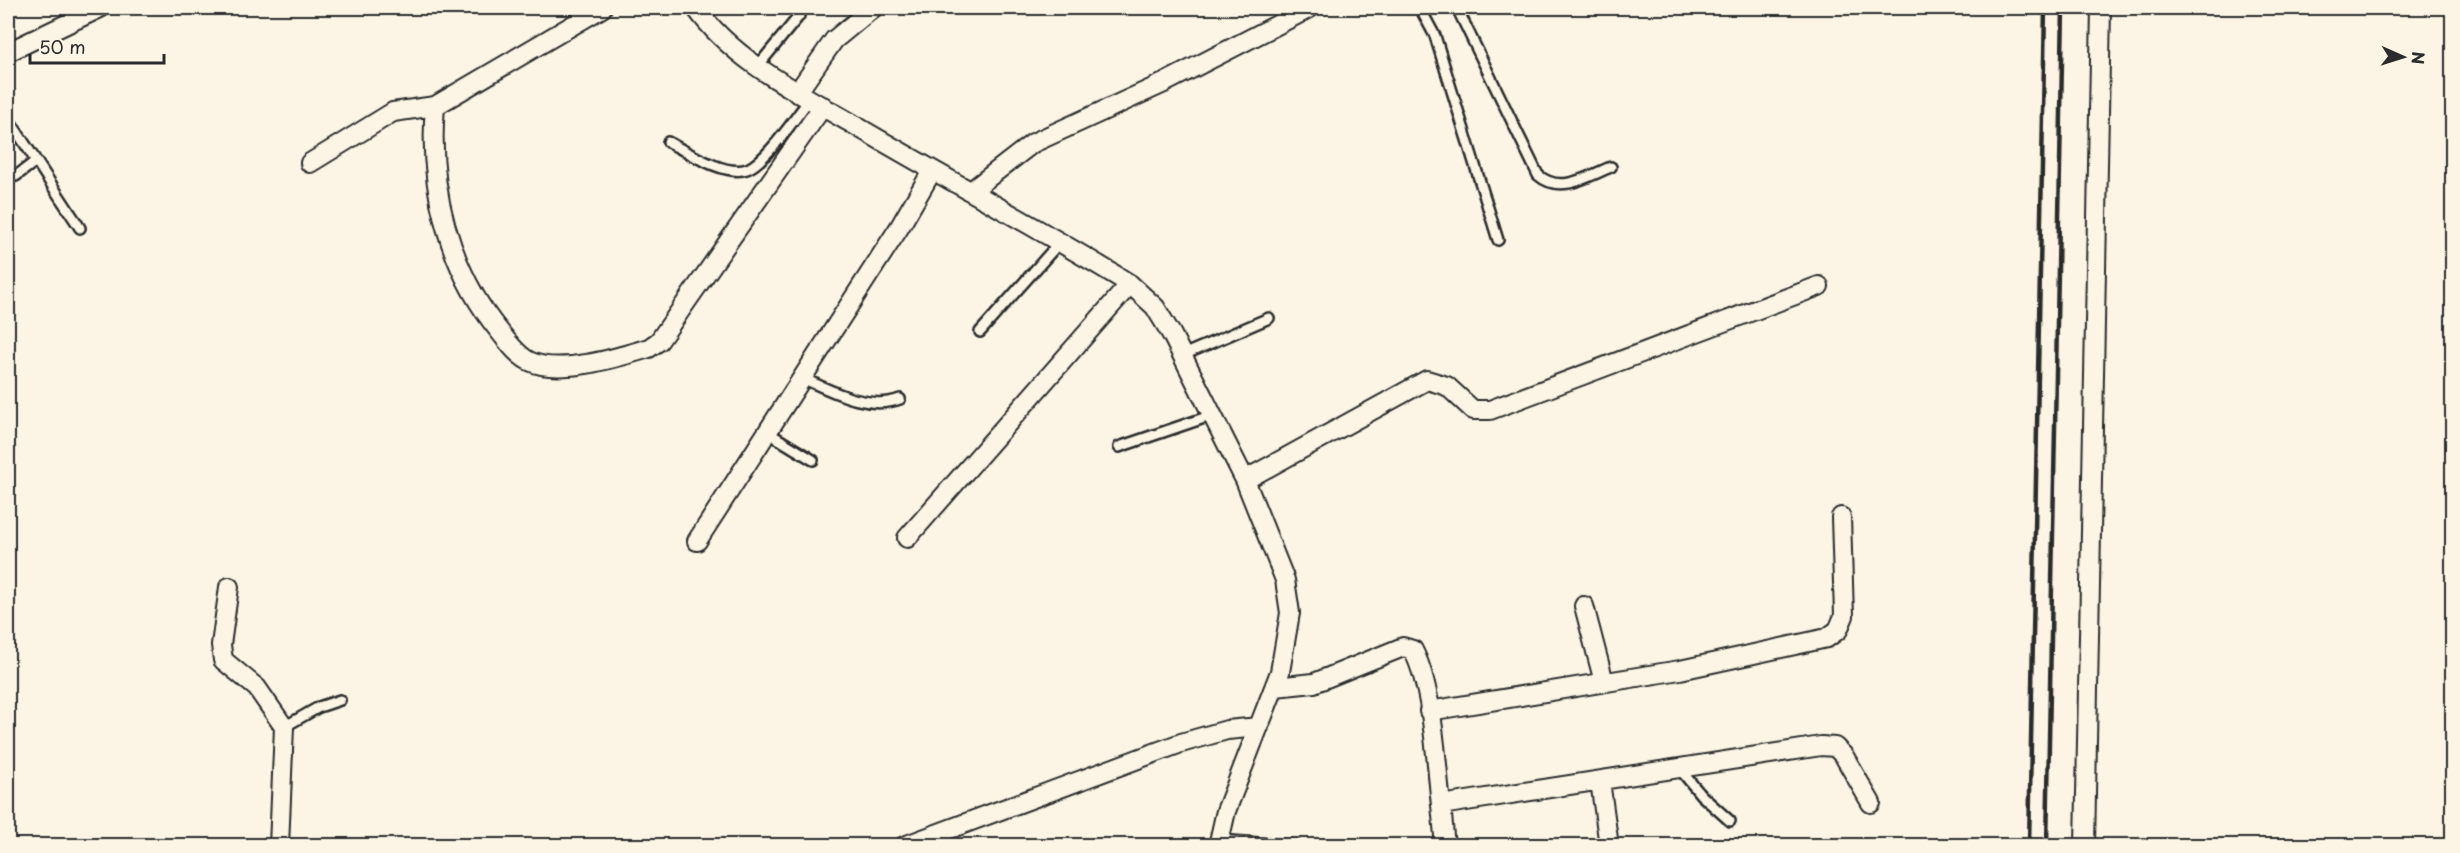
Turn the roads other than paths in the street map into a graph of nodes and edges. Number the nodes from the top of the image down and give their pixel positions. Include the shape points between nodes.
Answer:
1 (100, 8) edge
2 (602, 8) edge
3 (696, 8) edge
4 (873, 8) edge
5 (1310, 8) edge
6 (1420, 8) edge
7 (1456, 8) edge
8 (2101, 8) edge
9 (799, 15) dead end
10 (8, 52) edge
11 (758, 66) junction
12 (810, 99) junction
13 (435, 106) junction
14 (8, 118) edge
15 (668, 142) dead end
16 (36, 161) junction
17 (310, 163) dead end
18 (1611, 166) dead end
19 (932, 171) junction
20 (8, 178) edge
21 (971, 191) junction
22 (80, 228) dead end
23 (1498, 240) dead end
24 (1059, 243) junction
25 (1131, 284) junction
26 (1819, 286) dead end
27 (1269, 318) dead end
28 (981, 332) dead end
29 (1183, 355) junction
30 (802, 378) junction
31 (900, 399) dead end
32 (1212, 415) junction
33 (766, 432) junction
34 (1119, 447) dead end
35 (813, 460) dead end
36 (1245, 480) junction
37 (1841, 517) dead end
38 (907, 538) dead end
39 (697, 541) dead end
40 (229, 587) dead end
41 (1584, 606) dead end
42 (1604, 682) junction
43 (1275, 687) junction
44 (340, 700) dead end
45 (1429, 711) junction
46 (284, 727) junction
47 (1259, 727) junction
48 (1678, 768) junction
49 (1600, 781) junction
50 (1871, 803) dead end
51 (1441, 804) junction
52 (1730, 821) dead end
53 (1218, 843) edge
54 (279, 846) edge
55 (904, 846) edge
56 (1297, 846) edge
57 (1445, 846) edge
58 (1609, 846) edge
59 (2085, 846) edge

1 - 10 street
2 - 13 street
3 - 11 street via 715,32
4 - 12 street via 834,40
5 - 21 street via 1164,83 1033,143
6 - 23 lane via 1435,36
7 - 18 lane via 1538,175 1547,183 1562,186
8 - 59 street
9 - 11 lane
11 - 12 street
12 - 13 street via 659,341 649,348 580,365 529,361 483,311 466,280 437,194 432,143
12 - 15 lane via 760,161 746,170 706,162
12 - 19 street
13 - 17 street via 393,112
14 - 16 lane
16 - 20 lane
16 - 22 lane
19 - 21 street
19 - 30 street
21 - 24 street
24 - 25 street
24 - 28 lane
25 - 29 street via 1155,307
25 - 38 street
26 - 36 street via 1490,410 1473,410 1447,386 1428,380
27 - 29 lane
29 - 32 street
30 - 31 lane via 864,401 890,403
30 - 33 street
32 - 34 lane
32 - 36 street
33 - 35 lane
33 - 39 street
36 - 43 street via 1285,580 1290,613
37 - 42 street via 1844,616 1838,630 1827,638
40 - 46 street via 221,645 223,660 257,688
41 - 42 street
42 - 45 street
43 - 45 street via 1314,683 1403,647 1413,650 1419,661
43 - 47 street
44 - 46 lane
45 - 51 street
46 - 54 street
47 - 53 street via 1226,811
47 - 55 street via 1227,730 1181,743
48 - 49 street
48 - 50 street via 1835,747
48 - 52 lane
49 - 51 street
49 - 58 street
51 - 57 street
53 - 56 lane

